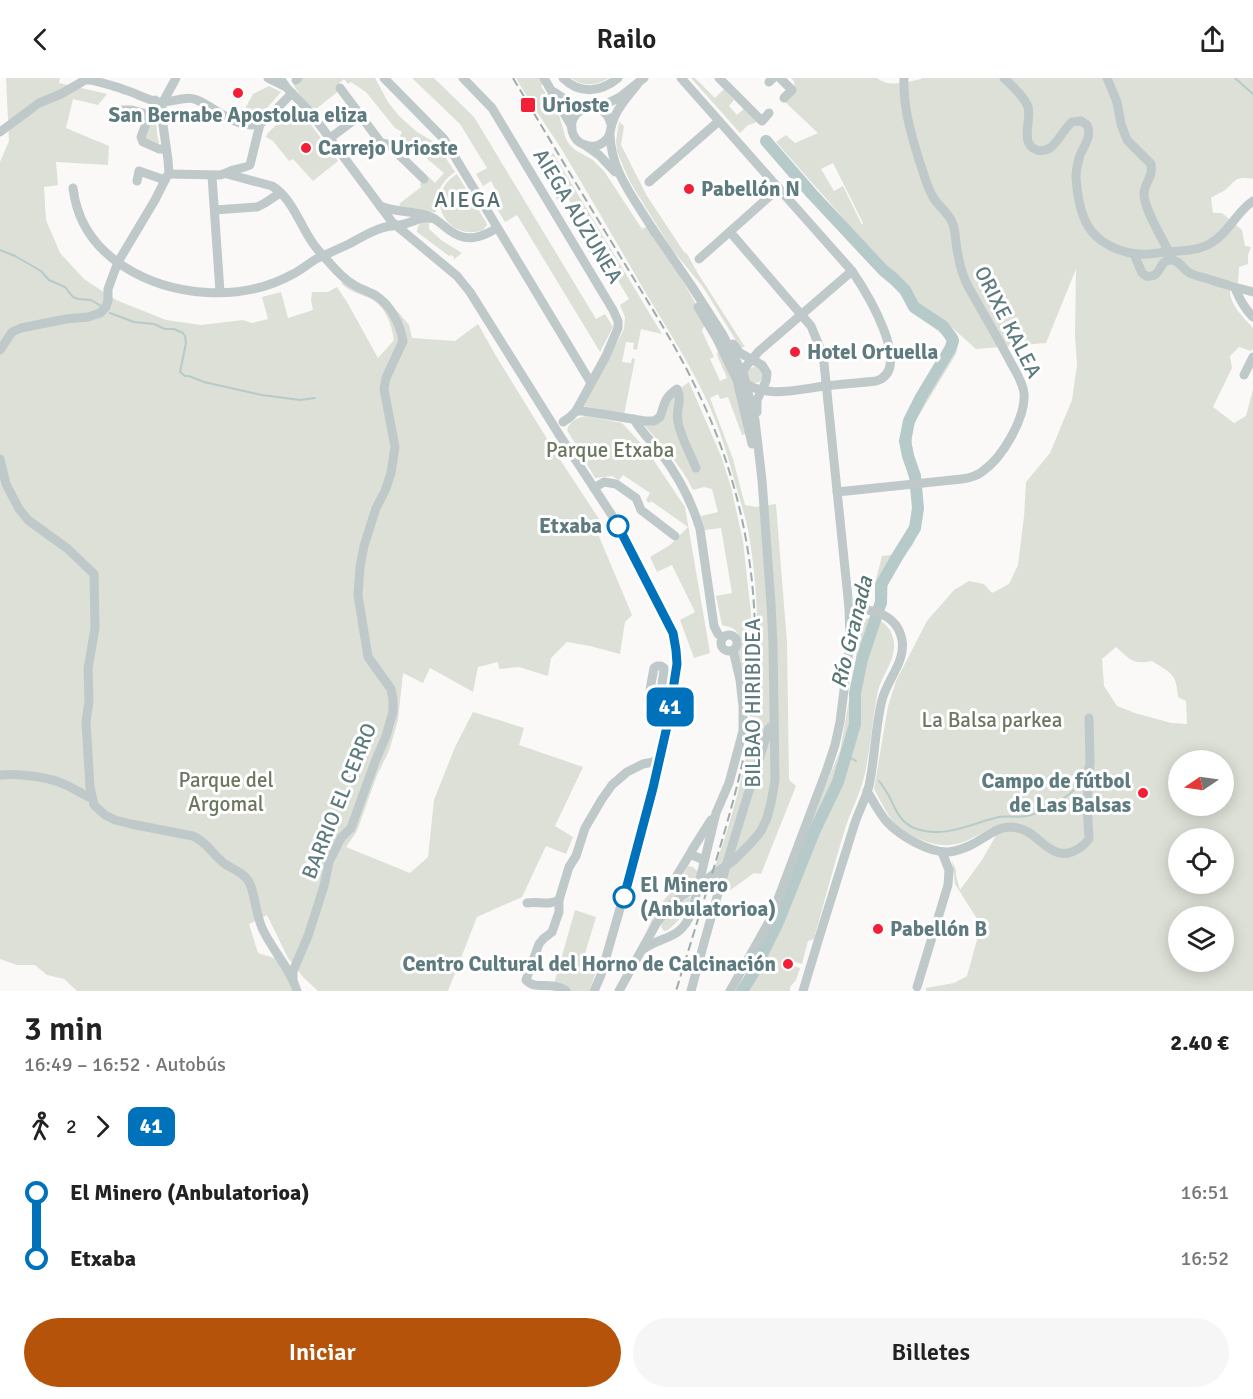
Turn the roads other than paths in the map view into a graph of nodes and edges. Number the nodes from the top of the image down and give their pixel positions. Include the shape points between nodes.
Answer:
1 (176, 78) edge
2 (267, 78) edge
3 (280, 78) edge
4 (384, 78) edge
5 (463, 78) edge
6 (544, 78) edge
7 (563, 78) edge
8 (618, 78) edge
9 (681, 78) edge
10 (719, 78) edge
11 (780, 78) edge
12 (904, 78) edge
13 (1004, 78) edge
14 (1107, 78) edge
15 (88, 79) edge
16 (105, 80) edge
17 (640, 81) edge
18 (340, 88) dead end
19 (552, 90) junction
20 (290, 91) junction
21 (187, 97) junction
22 (753, 97) dead end
23 (784, 98) dead end
24 (156, 102) junction
25 (746, 105) junction
26 (589, 108) junction
27 (115, 110) dead end
28 (145, 113) junction
29 (769, 113) dead end
30 (361, 115) junction
31 (719, 121) junction
32 (260, 124) junction
33 (611, 124) junction
34 (572, 127) junction
35 (0, 132) edge
36 (610, 135) junction
37 (330, 138) junction
38 (585, 145) junction
39 (166, 149) junction
40 (227, 174) junction
41 (212, 176) junction
42 (167, 177) junction
43 (621, 178) junction
44 (424, 179) dead end
45 (137, 180) dead end
46 (649, 182) dead end
47 (73, 188) dead end
48 (779, 188) junction
49 (280, 193) junction
50 (1253, 201) edge
51 (380, 207) junction
52 (215, 210) junction
53 (405, 212) junction
54 (435, 219) junction
55 (742, 220) junction
56 (411, 222) junction
57 (391, 225) junction
58 (497, 228) junction
59 (652, 228) junction
60 (372, 232) junction
61 (730, 232) junction
62 (415, 242) junction
63 (741, 245) junction
64 (1169, 252) junction
65 (1134, 254) junction
66 (323, 256) junction
67 (699, 259) dead end
68 (118, 262) junction
69 (852, 271) junction
70 (841, 281) junction
71 (691, 285) junction
72 (862, 285) junction
73 (1235, 288) junction
74 (220, 292) junction
75 (1253, 292) edge
76 (801, 315) junction
77 (1253, 317) edge
78 (709, 326) junction
79 (0, 350) edge
80 (758, 353) junction
81 (1253, 357) edge
82 (1245, 375) dead end
83 (744, 379) junction
84 (591, 382) junction
85 (826, 386) junction
86 (761, 390) junction
87 (785, 391) junction
88 (576, 411) junction
89 (757, 414) junction
90 (634, 420) junction
91 (558, 426) junction
92 (750, 436) junction
93 (0, 459) edge
94 (696, 468) dead end
95 (762, 480) junction
96 (594, 488) junction
97 (837, 492) junction
98 (675, 536) dead end
99 (768, 572) junction
100 (849, 608) junction
101 (874, 611) junction
102 (850, 629) junction
103 (648, 700) dead end
104 (670, 705) junction
105 (1089, 718) dead end
106 (774, 725) junction
107 (658, 762) junction
108 (636, 768) junction
109 (0, 775) edge
110 (655, 776) junction
111 (867, 791) junction
112 (92, 798) junction
113 (716, 813) junction
114 (692, 852) junction
115 (942, 852) junction
116 (704, 860) junction
117 (676, 877) dead end
118 (558, 900) junction
119 (527, 903) dead end
120 (657, 922) junction
121 (662, 940) junction
122 (641, 950) junction
123 (293, 978) junction
124 (917, 987) dead end
125 (297, 991) edge
126 (566, 991) edge
127 (594, 991) edge
128 (619, 991) edge
129 (691, 991) edge
130 (730, 991) edge
131 (803, 991) edge

1 - 21 street
1 - 24 street
2 - 20 street
3 - 20 street
4 - 58 street via 444,140
5 - 84 street, AIEGA AUZUNEA via 492,108 618,321 606,356
6 - 19 street
7 - 8 street via 576,88 590,90
9 - 31 street
10 - 25 street
11 - 23 street via 792,90
12 - 97 street, ORIXE KALEA via 904,101 926,180 932,196 953,224 968,286 1024,389 1024,402 1007,444 975,476
13 - 65 street via 1028,108 1027,135 1031,147 1038,151 1053,145 1072,122 1087,125 1089,134 1076,176 1084,218 1099,239
14 - 64 street via 1127,140 1151,165 1144,193
15 - 16 street
15 - 35 street via 39,103
16 - 24 street
17 - 26 street via 610,102
17 - 33 street
18 - 30 street
19 - 26 street
19 - 34 street
20 - 32 street
20 - 37 street
21 - 24 street
21 - 32 street via 238,122
22 - 25 street
24 - 28 street
24 - 39 street
25 - 29 street via 762,121
26 - 33 street via 606,113
26 - 34 street via 575,117
27 - 28 street
28 - 39 street via 143,142
30 - 37 street
30 - 44 street via 381,142
31 - 46 street
31 - 48 street
32 - 40 street via 250,165
33 - 36 street
34 - 38 street via 575,138
36 - 38 street via 598,145
36 - 43 street
37 - 51 street
38 - 43 street
39 - 42 street
40 - 41 street
40 - 49 street via 272,186
41 - 42 street
41 - 52 street
42 - 45 street via 139,171
42 - 68 street
43 - 59 street, BILBAO HIRIBIDEA
47 - 68 street via 90,236
48 - 55 street
48 - 69 street
49 - 52 street via 256,207
49 - 66 street, BARRIO EL CERRO
50 - 64 street via 1212,243
51 - 53 street
51 - 57 street
51 - 60 street via 383,219
52 - 74 street
53 - 54 street
53 - 57 street
54 - 56 street via 422,217
54 - 58 street via 468,238 486,235
55 - 61 street
55 - 63 street
56 - 57 street
56 - 62 street
57 - 60 street
57 - 62 street
58 - 84 street
59 - 71 street, BILBAO HIRIBIDEA
59 - 78 street, BILBAO HIRIBIDEA
60 - 66 street
61 - 63 street
61 - 67 street
62 - 91 street via 470,291 547,415
63 - 76 street
64 - 65 street
65 - 73 street via 1146,276 1154,276 1162,264 1173,260 1190,273
66 - 74 street via 270,284
66 - 123 street, BARRIO EL CERRO via 348,281 385,303 403,341 384,389 394,447 391,473 364,546 358,595 368,657 391,689 393,712 351,828 329,862
68 - 74 street via 165,286
68 - 79 street via 106,307 100,313 21,328 12,332
69 - 70 street
69 - 72 street
70 - 72 street
70 - 76 street
71 - 80 street via 740,353
71 - 83 street, BILBAO HIRIBIDEA via 723,335
72 - 85 street via 884,329 891,365 881,380
73 - 75 street
73 - 77 street
76 - 80 street
76 - 85 street via 818,342
78 - 83 street
78 - 92 street, BILBAO HIRIBIDEA via 737,380
80 - 83 street via 746,366
80 - 86 street via 767,372
81 - 82 street
83 - 86 street
83 - 92 street
83 - 95 street, BILBAO HIRIBIDEA via 755,420
84 - 88 street, AIEGA AUZUNEA
85 - 87 street
85 - 97 street
86 - 87 street
86 - 89 street
87 - 89 street via 766,399
88 - 90 street
88 - 91 street, AIEGA AUZUNEA
89 - 95 street
90 - 94 street via 658,419 664,401 677,388 680,399 676,414
90 - 113 street via 671,468 697,519 714,626 723,638 723,649 733,650 740,680 743,731
91 - 96 street
92 - 99 street, BILBAO HIRIBIDEA
93 - 112 street via 6,484 19,509 94,574 95,628 88,669 86,722
95 - 99 street, BILBAO HIRIBIDEA
96 - 98 street via 604,482 616,484
96 - 104 street via 673,633 677,664
97 - 100 street
99 - 106 street, BILBAO HIRIBIDEA
100 - 101 street
100 - 102 street
101 - 102 street via 862,615
101 - 111 street via 893,621 899,630 902,650 883,697
102 - 130 street via 840,722 827,769 770,920
103 - 104 street via 654,668 661,666 662,689
104 - 107 street
105 - 115 street via 1086,844 1062,854 1012,827 996,830 958,850
106 - 120 street, BILBAO HIRIBIDEA via 775,780 761,831 733,861 682,896
106 - 129 street via 769,728
107 - 108 street
107 - 110 street
108 - 110 street
108 - 118 street via 612,785 602,799 585,828
109 - 112 street via 28,775 64,784
110 - 127 street via 630,876
111 - 115 street via 885,820 902,836
111 - 131 street
112 - 123 street via 100,811 115,820 200,839 225,864 244,876 250,884 262,928
113 - 114 street
113 - 116 street
114 - 116 street
114 - 117 street
115 - 124 street via 949,870 948,885
116 - 121 street via 686,924
118 - 119 street
118 - 126 street via 559,912 552,932 539,944 526,980 536,988 553,986
120 - 121 street
120 - 122 street, BILBAO HIRIBIDEA
121 - 122 street
122 - 128 street, BILBAO HIRIBIDEA
123 - 125 street

